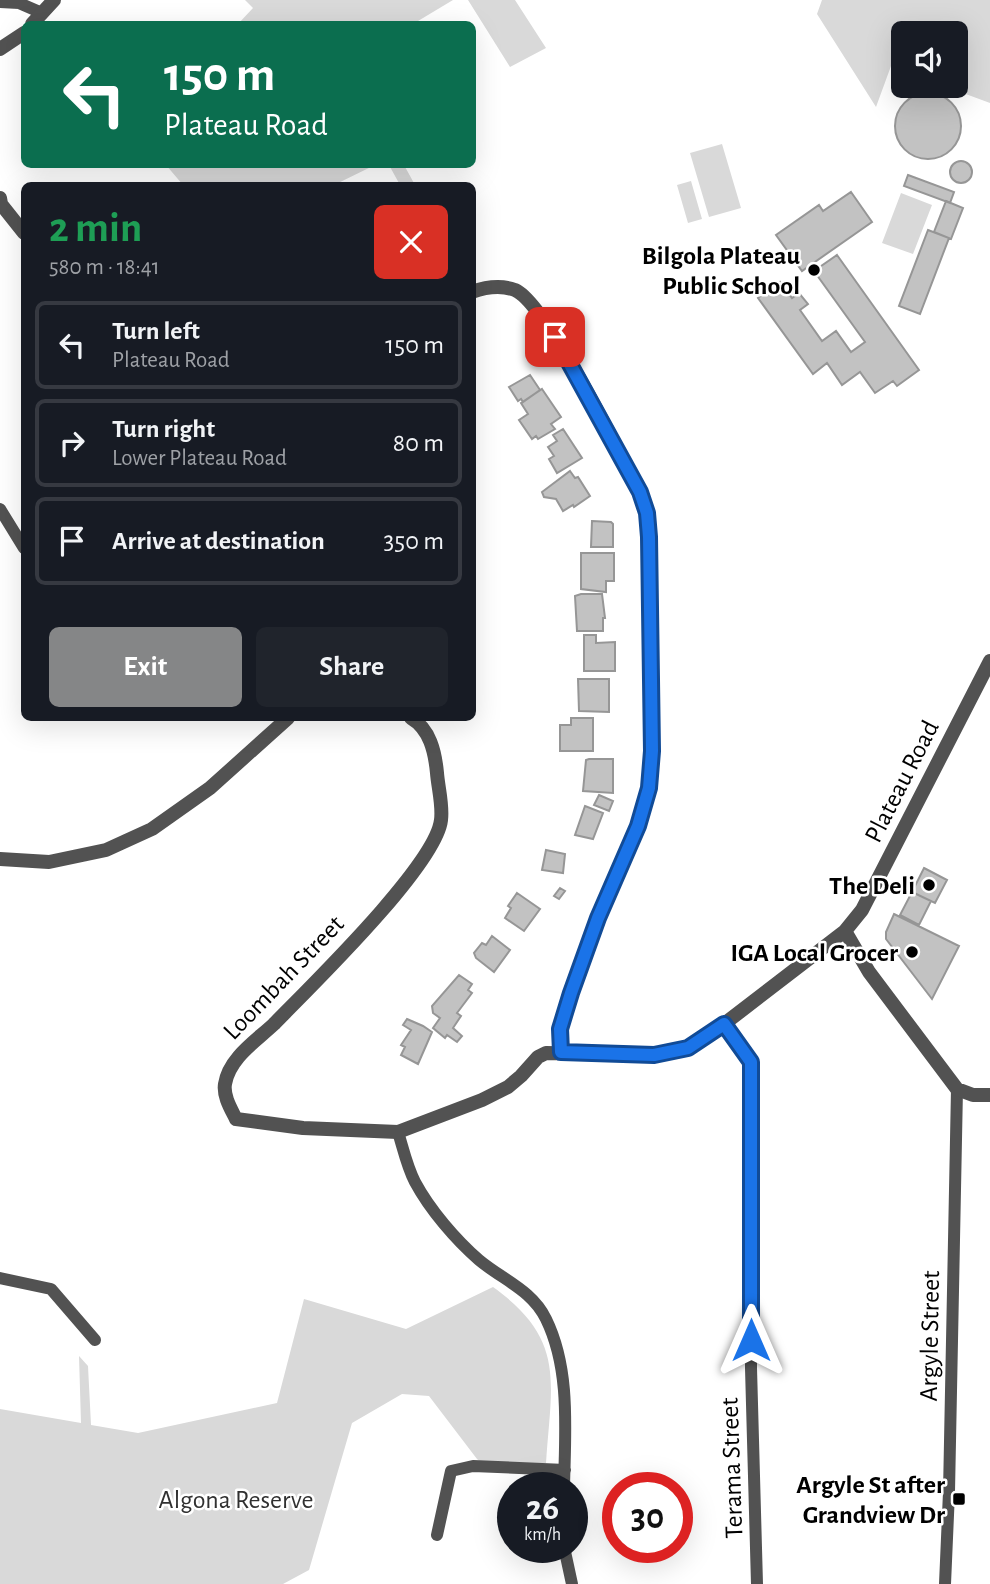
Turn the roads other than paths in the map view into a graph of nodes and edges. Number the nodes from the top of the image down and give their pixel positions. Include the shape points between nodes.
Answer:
1 (54, 0) edge
2 (0, 2) edge
3 (43, 13) junction
4 (35, 21) edge
5 (21, 35) edge
6 (0, 49) edge
7 (0, 198) edge
8 (21, 229) edge
9 (476, 291) edge
10 (0, 509) edge
11 (21, 543) edge
12 (990, 661) edge
13 (285, 721) edge
14 (416, 721) edge
15 (0, 859) edge
16 (845, 931) junction
17 (724, 1024) junction
18 (561, 1052) junction
19 (957, 1089) junction
20 (990, 1096) edge
21 (398, 1132) junction
22 (0, 1278) edge
23 (94, 1340) dead end
24 (565, 1470) joint
25 (438, 1535) dead end
26 (567, 1563) edge
27 (572, 1584) edge
28 (757, 1584) edge
29 (945, 1584) edge

1 - 3 street
2 - 3 street via 19,3
3 - 4 street
5 - 6 street
7 - 8 street
9 - 18 street via 517,290 533,304 634,480 647,513 649,788 571,993 560,1029
10 - 11 street
12 - 16 street, Plateau Road via 862,910
13 - 15 street via 210,788 152,829 106,850 49,862
14 - 21 street, Loombah Street via 435,754 441,821 431,848 350,944 241,1054 224,1086 236,1119 303,1128
16 - 17 street, Plateau Road
16 - 19 street via 869,972
17 - 18 street, Plateau Road via 688,1048 654,1055
17 - 28 street, Terama Street via 751,1062 751,1368
18 - 21 street, Loombah Street via 538,1057 509,1087
19 - 20 street
19 - 29 street, Argyle Street
21 - 24 street via 415,1182 450,1231 481,1262 523,1289 546,1317 559,1351 564,1385
22 - 23 street via 51,1289
24 - 25 street via 473,1466 451,1471
26 - 27 street

